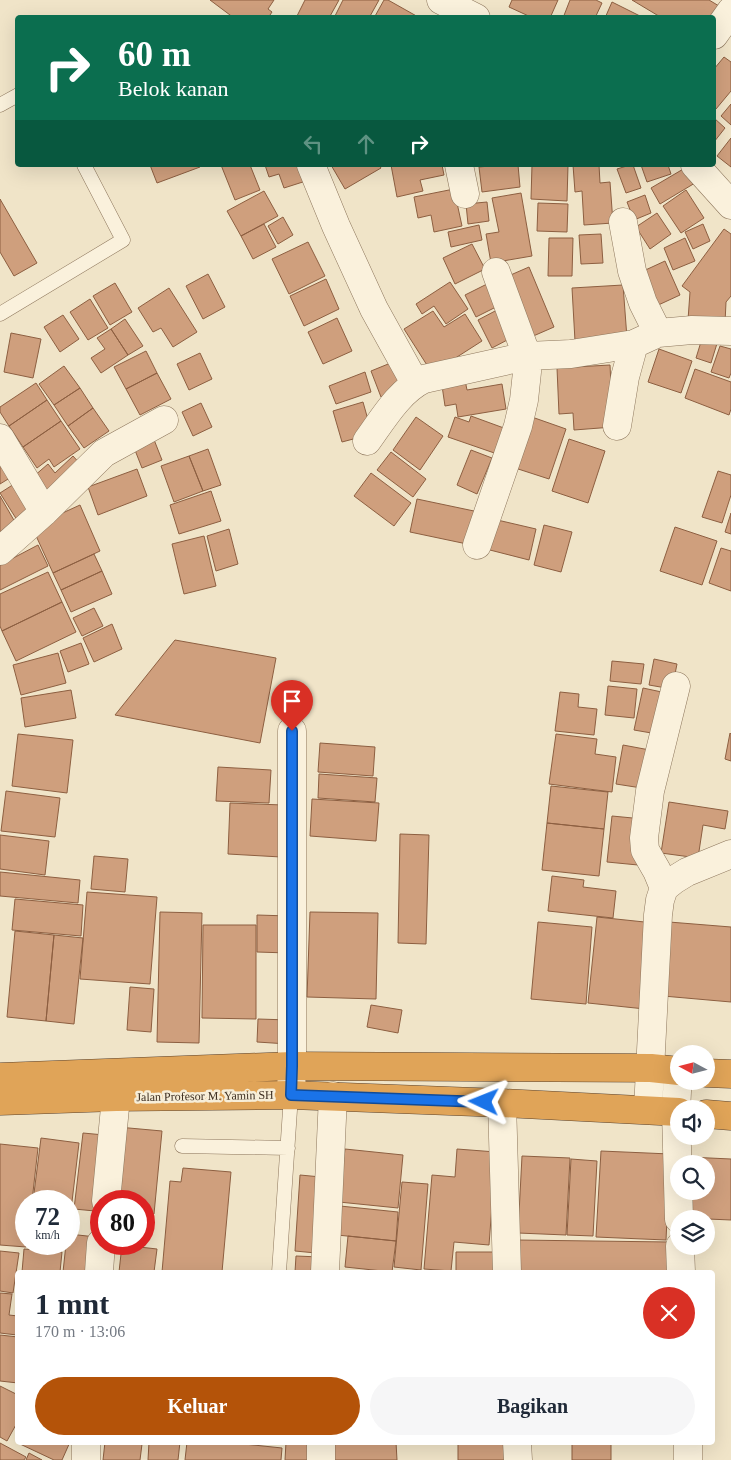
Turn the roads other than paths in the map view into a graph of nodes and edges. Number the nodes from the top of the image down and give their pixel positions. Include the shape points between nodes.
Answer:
1 (441, 0) edge
2 (731, 11) edge
3 (470, 15) edge
4 (716, 32) edge
5 (15, 96) edge
6 (0, 104) edge
7 (85, 167) edge
8 (312, 167) edge
9 (459, 167) edge
10 (697, 167) edge
11 (465, 194) dead end
12 (731, 205) edge
13 (623, 222) dead end
14 (496, 272) dead end
15 (0, 314) edge
16 (731, 331) edge
17 (658, 333) junction
18 (634, 344) junction
19 (527, 356) junction
20 (416, 383) junction
21 (164, 420) dead end
22 (617, 426) dead end
23 (0, 438) edge
24 (367, 441) dead end
25 (44, 512) junction
26 (477, 545) dead end
27 (0, 551) edge
28 (676, 686) dead end
29 (292, 731) dead end
30 (731, 854) edge
31 (664, 888) junction
32 (292, 1066) junction
33 (651, 1068) junction
34 (670, 1070) edge
35 (715, 1073) edge
36 (731, 1074) edge
37 (0, 1077) edge
38 (291, 1095) junction
39 (333, 1096) junction
40 (116, 1098) junction
41 (0, 1101) edge
42 (502, 1103) junction
43 (648, 1109) junction
44 (670, 1111) edge
45 (715, 1115) edge
46 (731, 1116) edge
47 (678, 1145) edge
48 (182, 1146) dead end
49 (288, 1148) junction
50 (107, 1190) edge
51 (679, 1210) edge
52 (100, 1255) edge
53 (680, 1255) edge
54 (99, 1270) edge
55 (280, 1270) edge
56 (325, 1270) edge
57 (507, 1270) edge
58 (681, 1270) edge
59 (86, 1445) edge
60 (321, 1445) edge
61 (517, 1445) edge
62 (688, 1445) edge
63 (86, 1460) edge
64 (321, 1460) edge
65 (518, 1460) edge
66 (688, 1460) edge

1 - 3 street
2 - 4 street
5 - 6 lane
7 - 15 lane via 123,240
8 - 20 street via 374,309
9 - 11 street
10 - 12 street
13 - 17 street via 632,271
14 - 19 street
16 - 17 street
17 - 18 street
18 - 19 street via 571,354
18 - 22 street
19 - 20 street via 432,376
19 - 26 street via 524,400 518,426
20 - 24 street
21 - 25 street via 104,453
23 - 25 street
25 - 27 street
28 - 31 street via 650,791 644,838 645,850
29 - 32 street
30 - 31 street via 693,870
31 - 33 street via 658,915
32 - 33 highway, Jalan Profesor M. Yamin SH
32 - 37 highway, Jalan Profesor M. Yamin SH
32 - 38 street
33 - 34 highway, Jalan Profesor M. Yamin SH
33 - 43 street
35 - 36 highway
38 - 39 highway, Jalan Profesor M. Yamin SH
38 - 40 highway, Jalan Profesor M. Yamin SH
38 - 49 lane
39 - 42 highway, Jalan Profesor M. Yamin SH
39 - 56 street
40 - 41 highway, Jalan Profesor M. Yamin SH
40 - 50 street
42 - 43 highway, Jalan Profesor M. Yamin SH
42 - 57 street
43 - 44 highway, Jalan Profesor M. Yamin SH
45 - 46 highway
47 - 51 street
48 - 49 lane
49 - 55 lane
52 - 54 street
53 - 58 street
59 - 63 street
60 - 64 street
61 - 65 street
62 - 66 street

